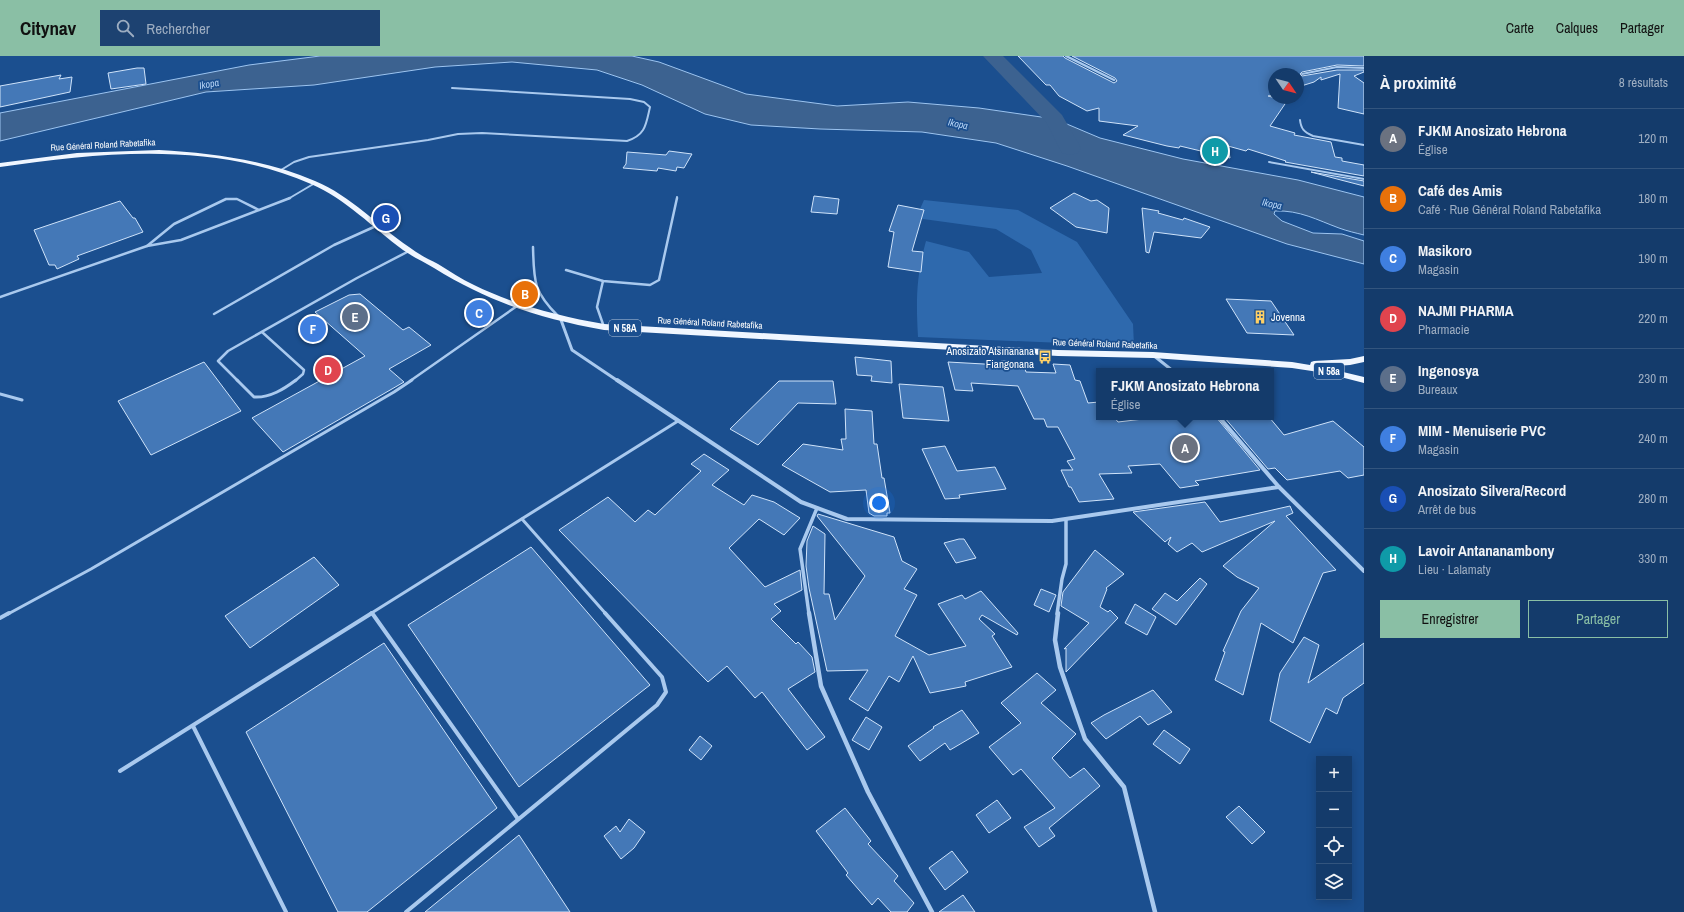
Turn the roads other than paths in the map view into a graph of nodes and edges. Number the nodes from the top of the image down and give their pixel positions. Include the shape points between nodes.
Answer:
1 (1066, 56) edge
2 (1364, 68) edge
3 (1304, 74) edge
4 (1114, 80) dead end
5 (452, 88) dead end
6 (1300, 120) dead end
7 (1364, 145) edge
8 (1269, 162) dead end
9 (0, 165) edge
10 (281, 170) junction
11 (1364, 179) edge
12 (315, 183) junction
13 (677, 197) dead end
14 (259, 210) junction
15 (376, 226) junction
16 (147, 246) junction
17 (533, 247) dead end
18 (409, 251) junction
19 (566, 270) dead end
20 (603, 281) junction
21 (0, 297) edge
22 (517, 306) junction
23 (214, 314) dead end
24 (561, 320) junction
25 (604, 327) junction
26 (262, 332) junction
27 (1153, 355) junction
28 (1364, 359) edge
29 (1292, 365) junction
30 (1169, 368) edge
31 (1364, 380) edge
32 (0, 394) edge
33 (22, 400) dead end
34 (1222, 420) edge
35 (678, 421) junction
36 (1279, 487) junction
37 (817, 508) junction
38 (522, 519) junction
39 (1066, 519) junction
40 (1364, 571) edge
41 (372, 613) junction
42 (0, 618) edge
43 (193, 726) junction
44 (120, 772) dead end
45 (518, 819) junction
46 (286, 912) edge
47 (406, 912) edge
48 (932, 912) edge
49 (1155, 912) edge

1 - 4 street
2 - 3 lane via 1337,67
5 - 10 lane via 630,100 644,102 650,107 642,134 637,139 627,141 458,134 309,156
6 - 7 lane via 1301,128 1314,136
8 - 11 lane
9 - 10 main road, Rue Général Roland Rabetafika / N 58A via 40,159 140,152 193,153 238,159
10 - 12 main road, Rue Général Roland Rabetafika / N 58A
12 - 14 lane via 286,200
12 - 15 main road, Rue Général Roland Rabetafika / N 58A
13 - 20 lane via 656,283 650,285
14 - 16 lane via 181,240
14 - 16 lane via 237,198 226,199 174,224
15 - 18 main road, Rue Général Roland Rabetafika / N 58A
15 - 23 lane via 334,245
16 - 21 lane
17 - 24 lane via 536,292
18 - 22 main road, Rue Général Roland Rabetafika / N 58A via 470,287
18 - 26 lane
19 - 20 lane
20 - 25 lane via 597,307
22 - 24 main road, Rue Général Roland Rabetafika / N 58A
22 - 42 lane via 394,392 91,569
24 - 25 main road, Rue Général Roland Rabetafika / N 58A
24 - 35 street via 572,350
25 - 27 main road, Rue Général Roland Rabetafika / N 58A
26 - 26 lane via 222,354 218,361 254,397 260,398 267,397 298,379 304,370
27 - 29 main road, Rue Général Roland Rabetafika / N 58A
27 - 30 street
28 - 29 main road, N 58a
29 - 31 main road, N 58a
32 - 33 lane
34 - 36 street
35 - 37 street via 801,502
35 - 38 lane
36 - 39 street
36 - 40 street
37 - 39 street via 847,519
37 - 48 street via 800,549 821,686 868,792
38 - 41 lane
38 - 45 lane via 662,677 666,692 656,705
39 - 49 street via 1066,564 1060,593 1056,640 1060,667 1085,739 1124,787
41 - 43 lane
41 - 45 lane
43 - 44 lane
43 - 46 lane
45 - 47 lane

